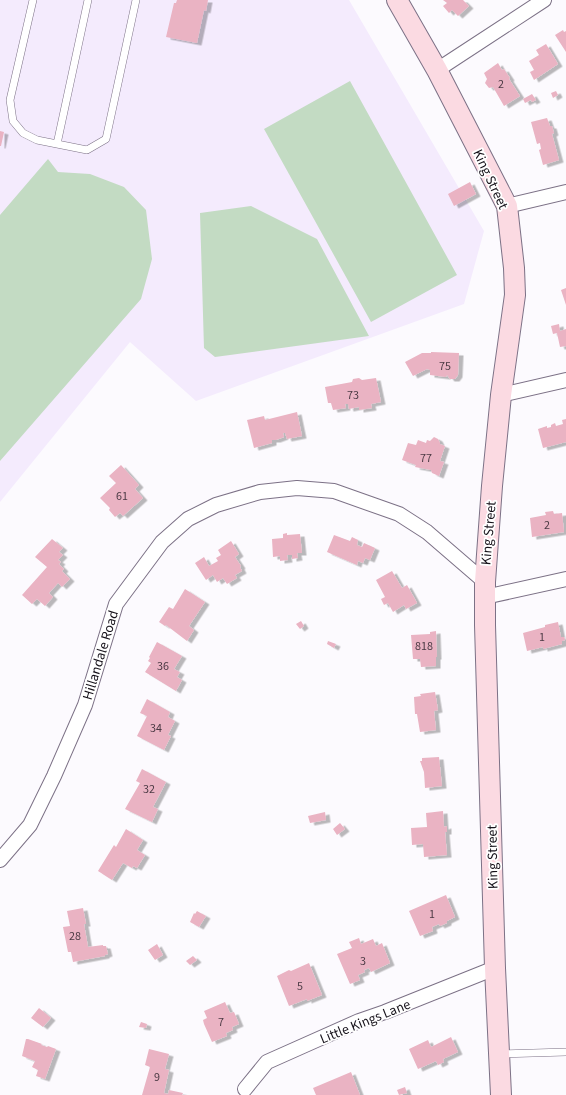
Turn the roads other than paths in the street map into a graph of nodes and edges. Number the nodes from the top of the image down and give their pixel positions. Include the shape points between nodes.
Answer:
1 (33, 0) edge
2 (88, 0) edge
3 (136, 0) edge
4 (397, 0) edge
5 (544, 0) edge
6 (437, 70) junction
7 (57, 144) junction
8 (566, 192) edge
9 (507, 206) junction
10 (566, 380) edge
11 (501, 395) junction
12 (566, 579) edge
13 (485, 589) junction
14 (0, 860) edge
15 (495, 968) junction
16 (566, 1052) edge
17 (498, 1054) junction
18 (245, 1089) dead end
19 (501, 1095) edge

1 - 7 lane via 10,100 13,121 23,133 37,140
2 - 7 lane
3 - 7 lane via 106,139 87,150
4 - 6 main road, King Street
5 - 6 street
6 - 9 main road, King Street
8 - 9 street
9 - 11 main road, King Street via 515,295
10 - 11 street
11 - 13 main road, King Street
12 - 13 street
13 - 14 street, Hillandale Road via 427,532 399,514 334,491 298,488 260,492 216,505 188,519 162,542 116,604 84,705 54,776 30,825
13 - 15 main road, King Street
15 - 17 main road, King Street
15 - 18 street, Little Kings Lane via 359,1021 267,1062
16 - 17 lane
17 - 19 main road, King Street

